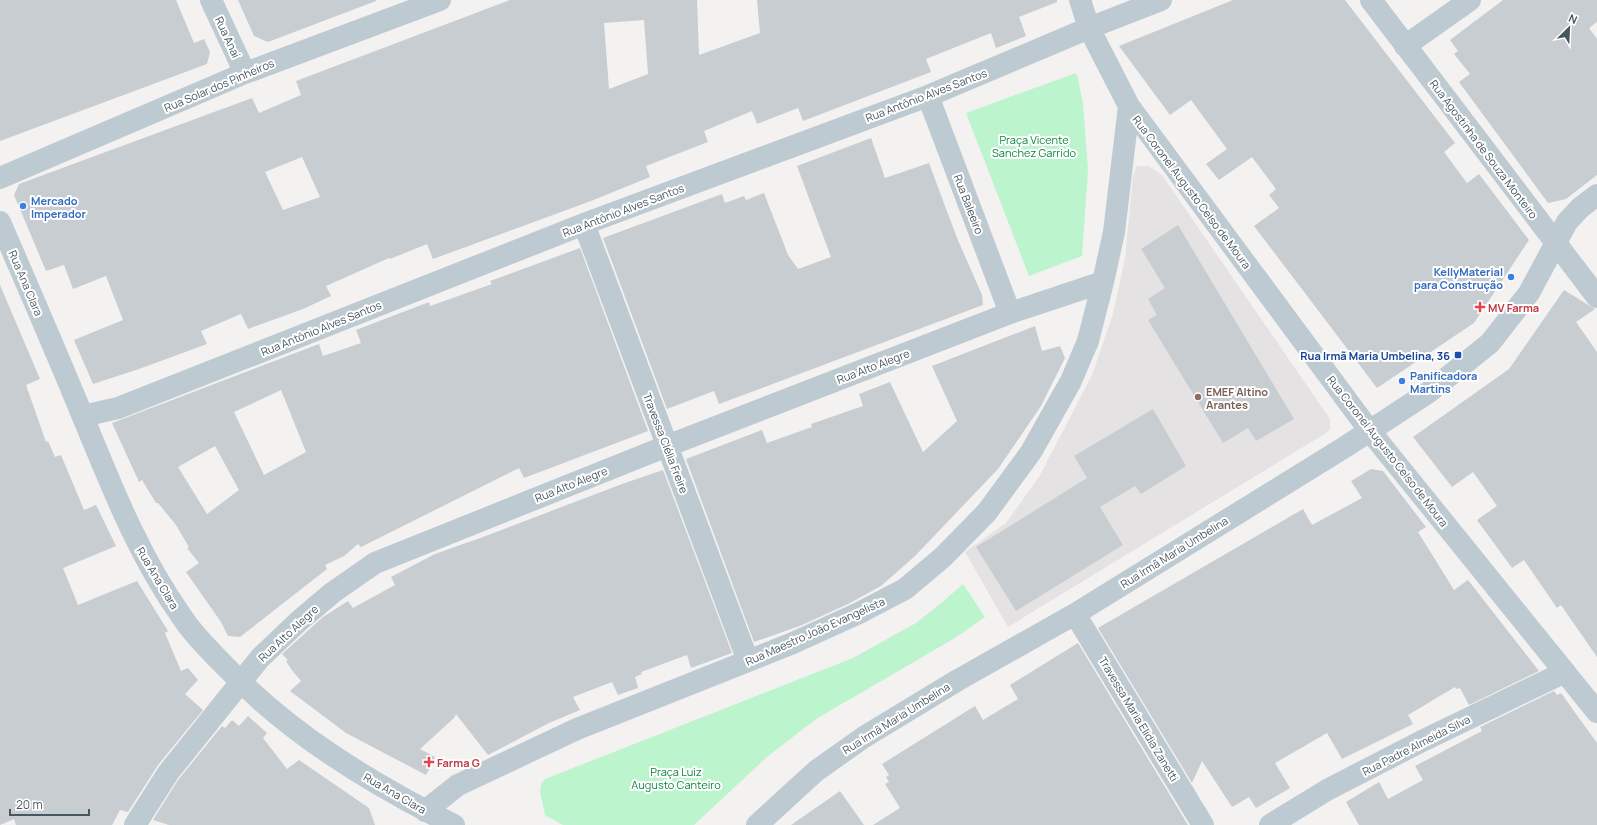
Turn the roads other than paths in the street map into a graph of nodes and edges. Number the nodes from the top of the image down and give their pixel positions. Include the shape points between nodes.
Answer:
1 (211, 0) edge
2 (440, 0) edge
3 (1080, 0) edge
4 (1161, 0) edge
5 (1371, 0) edge
6 (1470, 0) edge
7 (1090, 28) junction
8 (1405, 46) junction
9 (245, 73) junction
10 (928, 96) junction
11 (1129, 106) junction
12 (0, 178) edge
13 (1597, 195) edge
14 (0, 222) edge
15 (584, 224) junction
16 (1555, 242) junction
17 (1104, 282) junction
18 (1597, 297) edge
19 (1010, 313) junction
20 (83, 416) junction
21 (1369, 430) junction
22 (667, 446) junction
23 (1075, 614) junction
24 (748, 661) junction
25 (1565, 672) junction
26 (240, 683) junction
27 (1597, 712) edge
28 (425, 811) junction
29 (135, 825) edge
30 (454, 825) edge
31 (757, 825) edge
32 (1202, 825) edge
33 (1270, 825) edge

1 - 9 street, Rua Anaí
2 - 9 street, Rua Solar dos Pinheiros
3 - 7 street
4 - 7 street, Rua Antônio Alves Santos
5 - 8 street, Rua Agostinha de Souza Monteiro
6 - 8 street
7 - 10 street, Rua Antônio Alves Santos
7 - 11 street
8 - 16 street, Rua Agostinha de Souza Monteiro
9 - 12 street, Rua Solar dos Pinheiros
10 - 15 street, Rua Antônio Alves Santos
10 - 19 street, Rua Baleeiro
11 - 17 street, Rua Maestro João Evangelista via 1114,232
11 - 21 street, Rua Coronel Augusto Celso de Moura
13 - 16 street, Rua Irmã Maria Umbelina via 1567,222
14 - 20 street, Rua Ana Clara
15 - 20 street, Rua Antônio Alves Santos via 118,408
15 - 22 street, Travessa Clélia Freire
16 - 18 street, Rua Agostinha de Souza Monteiro
16 - 21 street, Rua Irmã Maria Umbelina via 1529,293 1490,342 1430,392
17 - 19 street, Rua Alto Alegre
17 - 24 street, Rua Maestro João Evangelista via 1088,341 1071,381 1031,452 987,512 943,557 905,589 859,613
19 - 22 street, Rua Alto Alegre
20 - 26 street, Rua Ana Clara via 112,490 160,584 183,619
21 - 23 street, Rua Irmã Maria Umbelina
21 - 25 street, Rua Coronel Augusto Celso de Moura
22 - 24 street, Travessa Clélia Freire
22 - 26 street, Rua Alto Alegre via 375,563 332,593 299,621 260,658
23 - 31 street, Rua Irmã Maria Umbelina via 864,737 816,771
23 - 32 street, Travessa Maria Elidia Zanetti
24 - 28 street, Rua Maestro João Evangelista via 578,728 458,785
25 - 27 street, Rua Coronel Augusto Celso de Moura
25 - 33 street, Rua Padre Almeida Silva via 1361,772
26 - 28 street, Rua Ana Clara via 269,708 348,766
26 - 29 street, Rua Alto Alegre via 168,773
28 - 30 street, Rua Ana Clara

